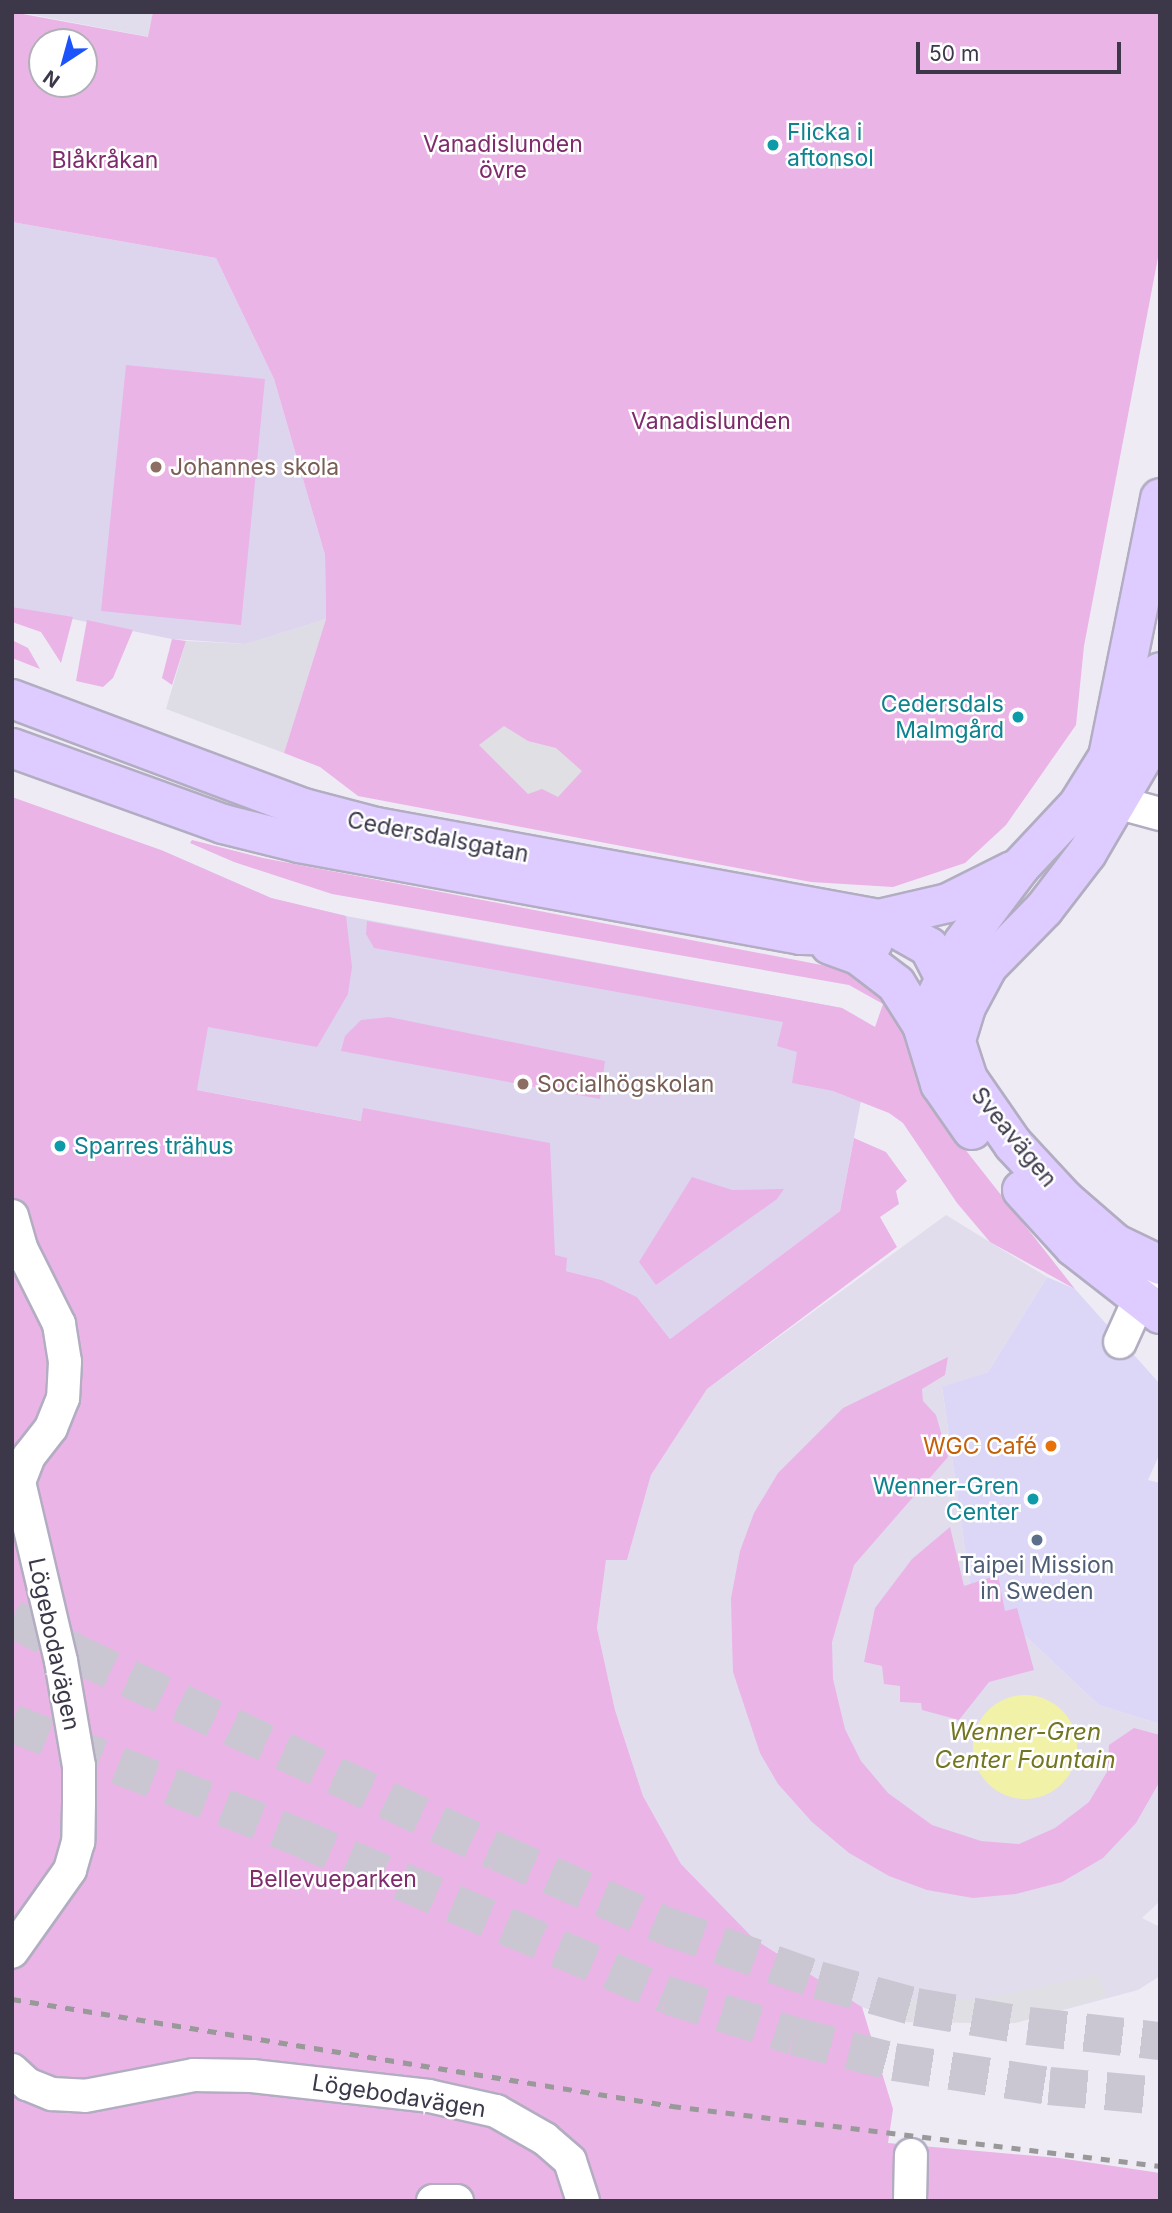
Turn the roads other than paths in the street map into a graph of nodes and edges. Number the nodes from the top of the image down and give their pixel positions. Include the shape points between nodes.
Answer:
1 (1160, 498) edge
2 (1160, 672) edge
3 (12, 699) edge
4 (12, 748) edge
5 (1102, 798) junction
6 (1160, 814) edge
7 (1028, 860) junction
8 (880, 919) junction
9 (802, 935) junction
10 (988, 966) junction
11 (944, 976) junction
12 (896, 984) joint
13 (922, 1025) junction
14 (956, 1042) junction
15 (12, 1216) edge
16 (1158, 1264) edge
17 (1150, 1306) edge
18 (1120, 1342) dead end
19 (12, 1952) edge
20 (12, 2070) edge
21 (911, 2155) dead end
22 (433, 2201) edge
23 (457, 2201) edge
24 (583, 2201) edge
25 (910, 2201) edge

1 - 5 main road
2 - 5 main road via 1146,752
3 - 8 main road, Cedersdalsgatan via 304,808 376,827
4 - 9 main road, Cedersdalsgatan via 211,820 299,843
5 - 6 street
5 - 7 main road
5 - 10 main road via 1087,853 1044,909
7 - 8 main road, Cedersdalsgatan via 948,903
7 - 11 main road via 963,943
8 - 11 main road, Cedersdalsgatan via 929,947
9 - 11 main road, Cedersdalsgatan via 853,936
9 - 12 main road, Cedersdalsgatan via 858,955
10 - 11 main road
10 - 14 main road via 966,1007
11 - 13 main road
11 - 14 main road, Cedersdalsgatan
12 - 13 main road, Sveavägen
13 - 17 main road, Sveavägen via 940,1084 991,1156 1074,1247
14 - 16 main road, Sveavägen via 968,1079 1013,1144 1116,1244
15 - 19 street, Lögebodavägen via 21,1248 59,1324 65,1362 63,1398 25,1462 19,1482 61,1661 79,1766 79,1804 78,1842 70,1870
16 - 17 street
17 - 18 street
20 - 24 street, Lögebodavägen via 40,2089 85,2096 194,2075 252,2076 429,2096 496,2111 545,2139 570,2161
21 - 25 street
22 - 23 street

